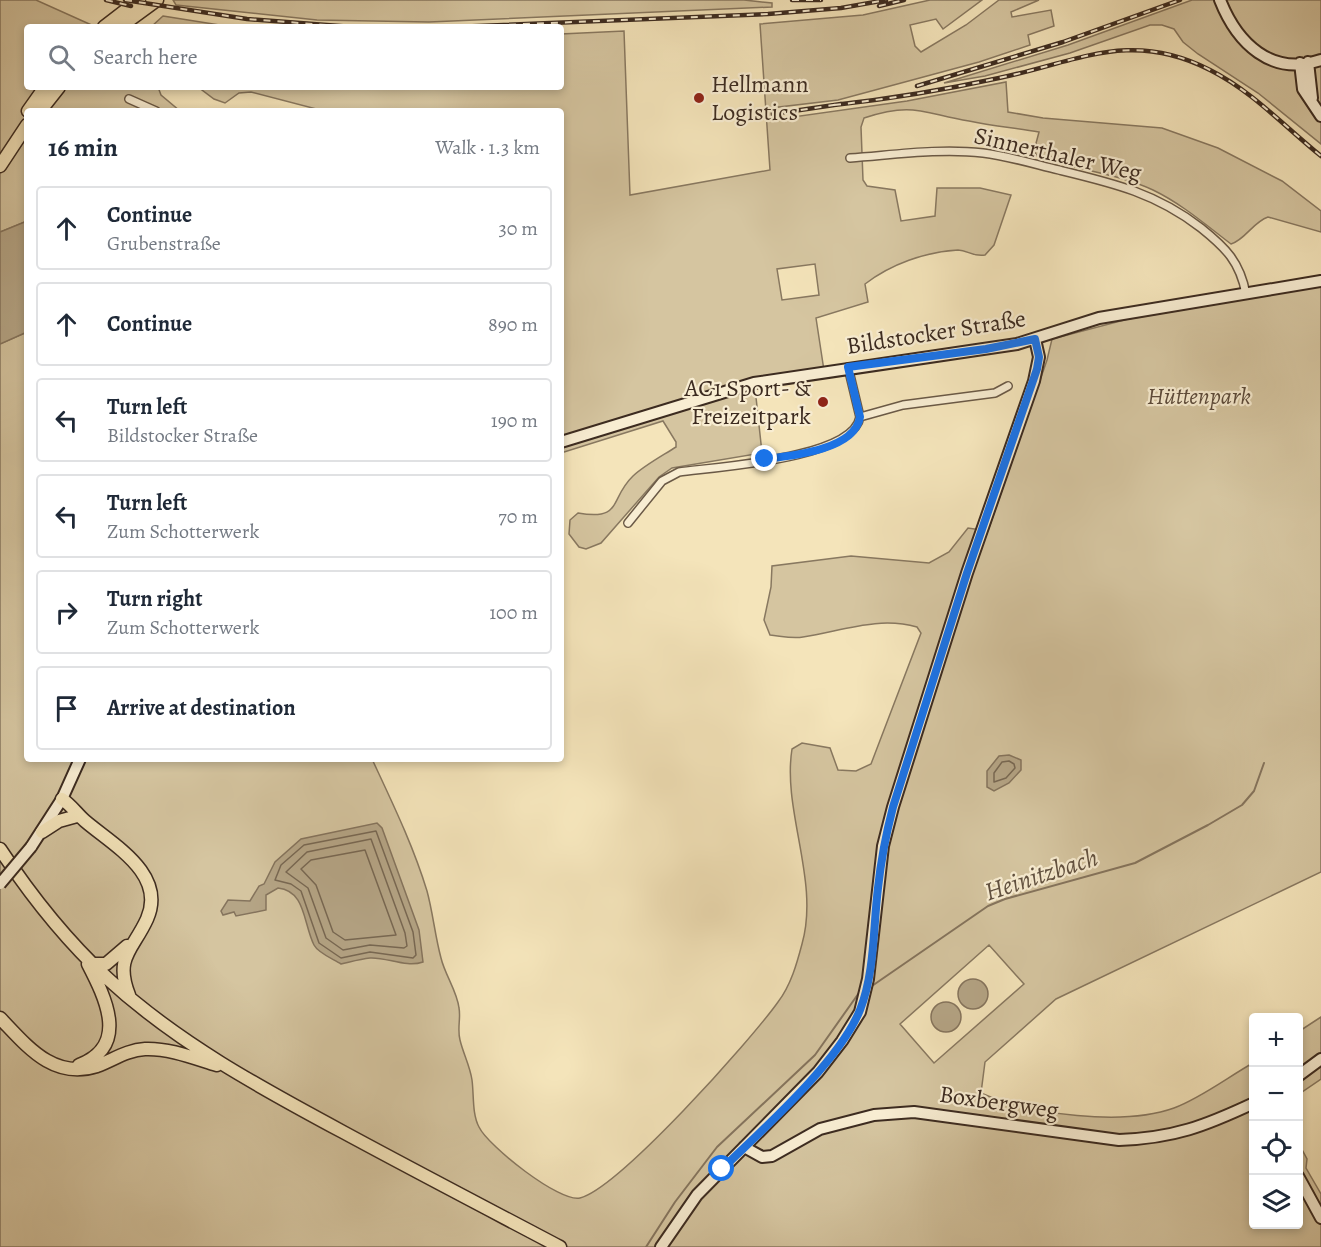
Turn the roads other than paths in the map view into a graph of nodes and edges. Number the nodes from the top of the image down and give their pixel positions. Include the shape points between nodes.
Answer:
1 (139, 0) edge
2 (157, 0) edge
3 (1220, 0) edge
4 (108, 24) edge
5 (124, 24) edge
6 (1275, 60) junction
7 (1321, 60) edge
8 (1304, 63) junction
9 (1303, 89) junction
10 (43, 90) edge
11 (57, 90) edge
12 (129, 99) dead end
13 (1313, 104) junction
14 (30, 108) edge
15 (42, 108) edge
16 (149, 108) edge
17 (1321, 116) edge
18 (24, 129) edge
19 (850, 158) dead end
20 (0, 166) edge
21 (1321, 281) edge
22 (1246, 294) junction
23 (1035, 339) junction
24 (848, 367) junction
25 (1008, 386) dead end
26 (860, 417) junction
27 (564, 441) edge
28 (628, 523) dead end
29 (79, 762) edge
30 (60, 801) junction
31 (81, 818) junction
32 (42, 832) junction
33 (0, 849) edge
34 (0, 884) edge
35 (131, 943) junction
36 (83, 954) junction
37 (93, 964) junction
38 (130, 998) junction
39 (0, 1018) edge
40 (1321, 1059) edge
41 (67, 1069) junction
42 (232, 1070) junction
43 (1303, 1073) edge
44 (1249, 1105) edge
45 (744, 1148) junction
46 (1303, 1184) edge
47 (1321, 1218) edge
48 (560, 1247) edge
49 (661, 1247) edge

1 - 4 highway
2 - 5 highway
3 - 6 street via 1246,45
6 - 8 street
6 - 9 street
7 - 8 street
8 - 9 street
8 - 13 street
9 - 13 street
10 - 14 highway
11 - 15 highway
12 - 16 street
13 - 17 street
18 - 20 highway
19 - 22 street, Sinnerthaler Weg via 984,153 1145,194 1168,204 1223,246 1240,268
21 - 22 street, Bildstocker Straße
22 - 23 street, Bildstocker Straße via 1099,318
23 - 24 street, Bildstocker Straße
23 - 45 street via 1037,369 893,807 882,856 868,979 860,1012 818,1072
24 - 26 street
24 - 27 street, Bildstocker Straße via 754,382
25 - 26 street via 995,393 903,405
26 - 28 street via 853,431 829,447 679,472 662,481
29 - 30 street
30 - 31 highway
30 - 32 street
31 - 32 highway via 59,821
31 - 35 highway via 133,860 148,884 150,911
32 - 34 street, bridge
33 - 36 highway via 45,911
35 - 37 highway via 106,964
35 - 38 highway via 122,972
36 - 37 highway
36 - 41 highway via 106,1001 109,1033 94,1057
37 - 38 highway
38 - 42 highway
39 - 41 highway via 41,1059
40 - 43 street
41 - 42 highway via 96,1066 145,1049 177,1053
42 - 48 highway
44 - 45 street, Boxbergweg via 1185,1133 1152,1139 1119,1140 914,1112 874,1115 832,1125 772,1156 762,1157
45 - 49 street via 697,1196
46 - 47 street

